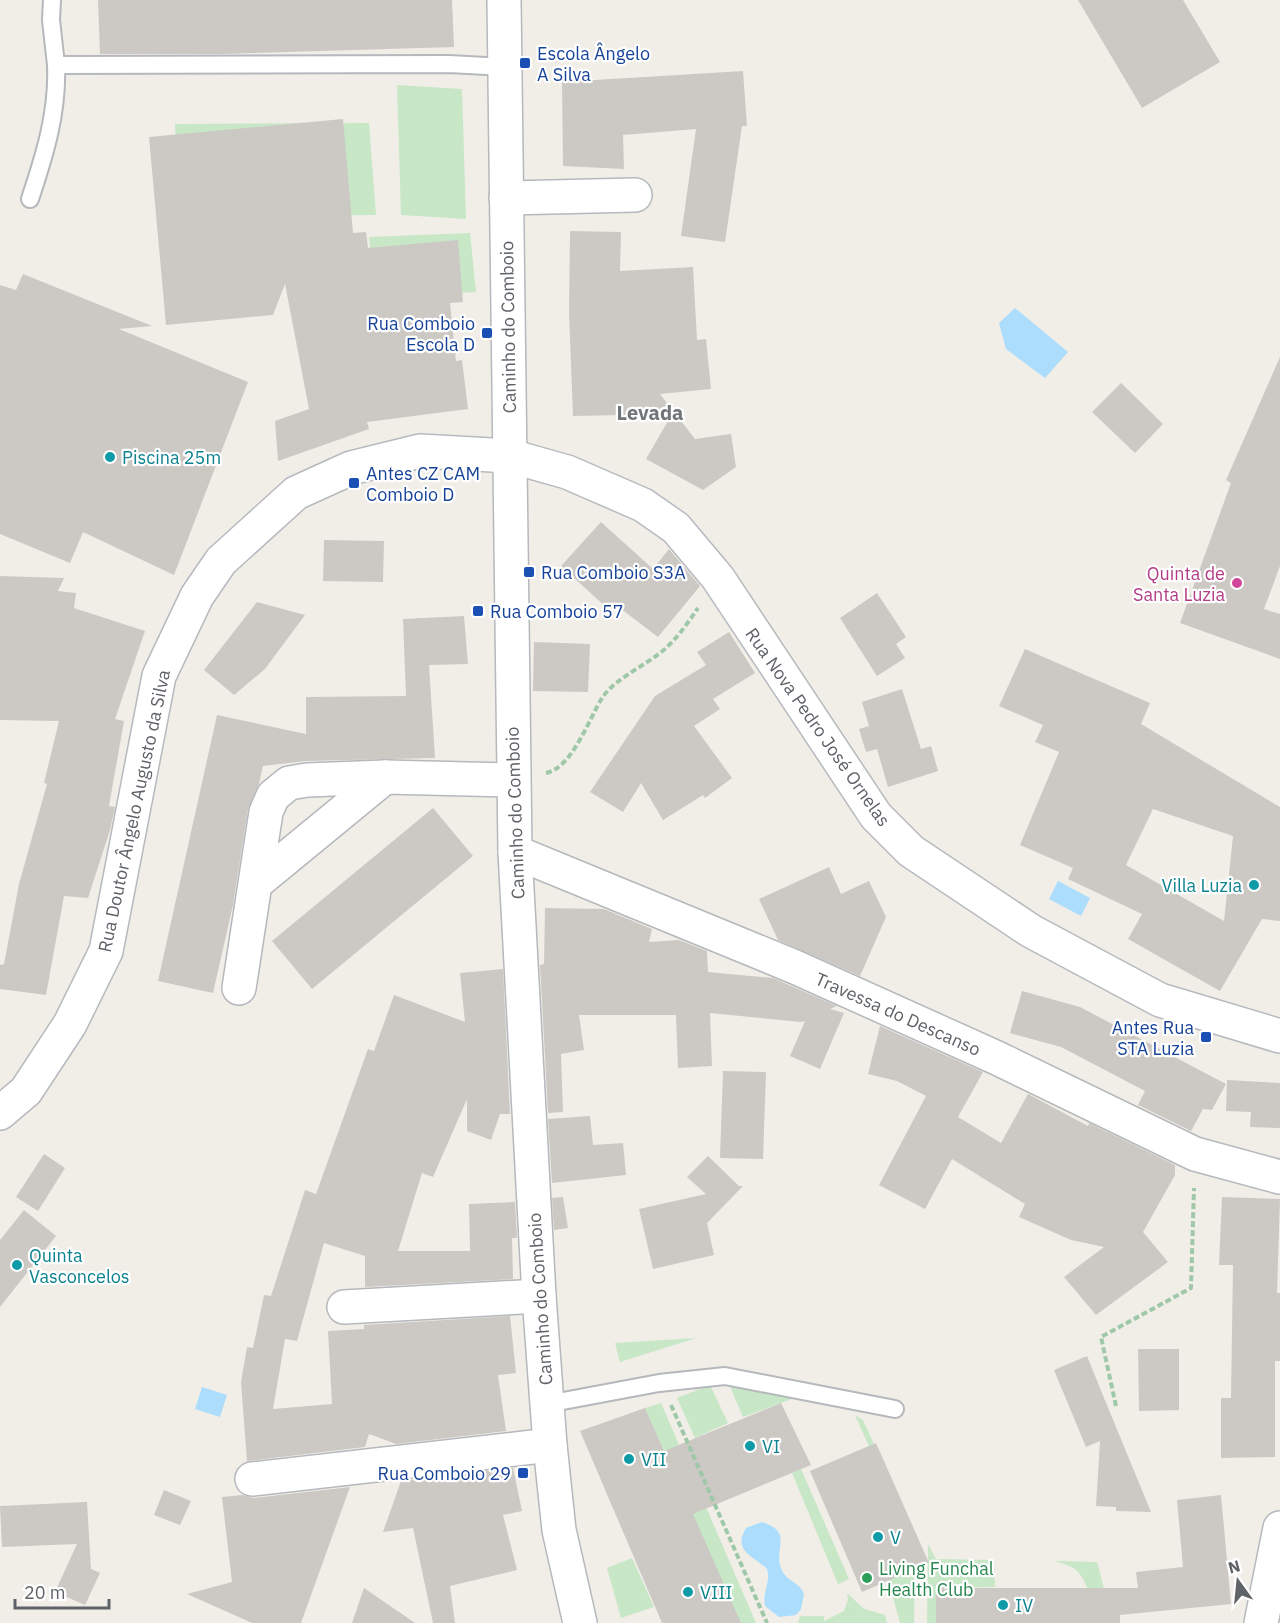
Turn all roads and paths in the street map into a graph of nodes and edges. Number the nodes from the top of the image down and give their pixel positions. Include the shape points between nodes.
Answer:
1 (52, 0) edge
2 (504, 0) edge
3 (56, 65) junction
4 (505, 67) junction
5 (635, 195) dead end
6 (506, 198) junction
7 (30, 199) dead end
8 (510, 456) junction
9 (701, 603) dead end
10 (385, 777) junction
11 (513, 780) junction
12 (515, 852) junction
13 (256, 883) junction
14 (239, 988) dead end
15 (1280, 1036) edge
16 (0, 1113) edge
17 (1195, 1154) junction
18 (1280, 1177) edge
19 (539, 1296) junction
20 (344, 1306) dead end
21 (668, 1399) dead end
22 (547, 1404) junction
23 (1116, 1406) dead end
24 (895, 1409) dead end
25 (550, 1445) junction
26 (252, 1479) dead end
27 (1280, 1528) edge
28 (580, 1623) edge
29 (767, 1623) edge
30 (1261, 1623) edge

1 - 3 lane
2 - 4 street, Caminho do Comboio
3 - 4 lane
3 - 7 lane via 54,118
4 - 6 street, Caminho do Comboio
5 - 6 street
6 - 8 street, Caminho do Comboio
8 - 11 street, Caminho do Comboio
8 - 15 street, Rua Nova Pedro José Ornelas via 567,472 611,491 643,505 676,528 718,578 876,816 911,851 1031,931 1161,1000
8 - 16 street, Rua Doutor Ângelo Augusto da Silva via 420,451 351,468 296,493 221,561 197,596 159,676 106,951 70,1024 26,1091
9 - 11 path via 667,647 603,696 563,763 553,772
10 - 11 street
10 - 13 street
10 - 13 street via 289,783 273,796 266,812
11 - 12 street, Caminho do Comboio
12 - 17 street, Travessa do Descanso via 795,967 997,1058
12 - 19 street, Caminho do Comboio
13 - 14 street
17 - 18 street, Travessa do Descanso
17 - 23 path via 1191,1288 1101,1337
19 - 20 street
19 - 22 street, Caminho do Comboio
21 - 29 path
22 - 24 lane via 658,1383 725,1376
22 - 25 street, Caminho do Comboio
25 - 26 street
25 - 28 street, Caminho do Comboio via 559,1530
27 - 30 street

